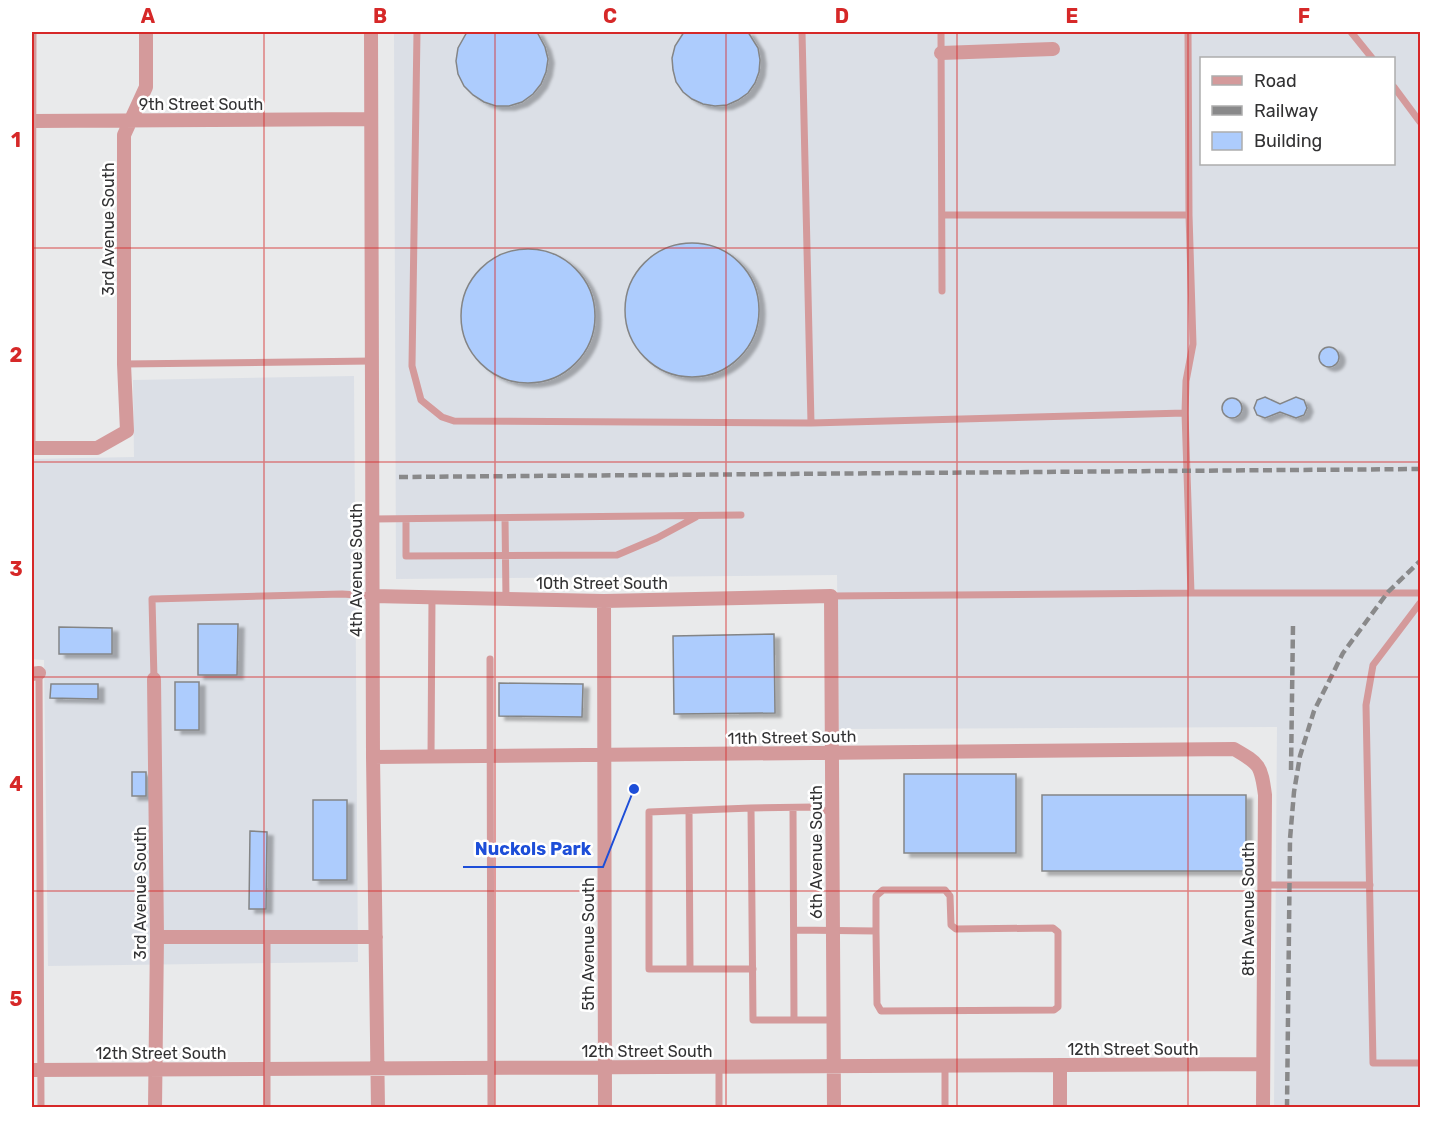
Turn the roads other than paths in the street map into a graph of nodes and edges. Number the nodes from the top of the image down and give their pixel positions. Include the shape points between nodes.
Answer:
1 (33, 32) edge
2 (146, 32) edge
3 (371, 32) edge
4 (417, 32) edge
5 (802, 32) edge
6 (940, 32) edge
7 (1188, 32) edge
8 (1351, 32) edge
9 (1053, 49) dead end
10 (941, 53) junction
11 (1371, 57) edge
12 (1395, 88) edge
13 (371, 119) junction
14 (131, 120) junction
15 (32, 121) edge
16 (1420, 122) edge
17 (942, 215) junction
18 (1189, 215) junction
19 (942, 291) dead end
20 (372, 361) junction
21 (124, 364) junction
22 (1185, 413) junction
23 (811, 423) junction
24 (32, 448) edge
25 (699, 515) junction
26 (741, 515) dead end
27 (505, 518) junction
28 (373, 519) junction
29 (406, 519) junction
30 (505, 556) junction
31 (1191, 593) junction
32 (1420, 593) edge
33 (373, 596) junction
34 (831, 596) junction
35 (432, 597) junction
36 (506, 599) junction
37 (604, 601) junction
38 (1420, 603) edge
39 (490, 659) dead end
40 (35, 674) edge
41 (154, 679) joint
42 (1210, 749) joint
43 (832, 753) junction
44 (604, 755) junction
45 (491, 756) junction
46 (373, 757) junction
47 (431, 757) junction
48 (750, 808) junction
49 (793, 808) junction
50 (689, 810) junction
51 (833, 813) junction
52 (1264, 885) junction
53 (1370, 885) junction
54 (794, 930) junction
55 (833, 931) junction
56 (876, 931) junction
57 (157, 937) junction
58 (267, 937) junction
59 (376, 937) junction
60 (690, 969) junction
61 (753, 969) junction
62 (794, 1020) junction
63 (834, 1020) junction
64 (1420, 1063) edge
65 (1263, 1064) junction
66 (1060, 1065) junction
67 (834, 1066) junction
68 (945, 1066) junction
69 (605, 1067) junction
70 (719, 1067) junction
71 (377, 1068) junction
72 (491, 1068) junction
73 (155, 1069) junction
74 (267, 1069) junction
75 (36, 1070) edge
76 (41, 1107) edge
77 (155, 1107) edge
78 (267, 1107) edge
79 (378, 1107) edge
80 (491, 1107) edge
81 (605, 1107) edge
82 (719, 1107) edge
83 (834, 1107) edge
84 (945, 1107) edge
85 (1060, 1107) edge
86 (1263, 1107) edge

1 - 15 lane
2 - 14 street, 3rd Avenue South via 146,87
3 - 13 street, 4th Avenue South
4 - 23 lane via 412,366 421,400 442,417 454,421
5 - 23 lane
6 - 10 lane
7 - 18 lane
8 - 11 lane
9 - 10 street
10 - 17 lane
12 - 16 lane
13 - 14 street, 9th Street South
13 - 20 street, 4th Avenue South
14 - 15 street, 9th Street South
14 - 21 street, 3rd Avenue South via 124,135
15 - 24 lane
17 - 18 lane
17 - 19 lane
18 - 22 lane via 1193,344 1185,381
20 - 21 lane
20 - 28 street, 4th Avenue South
21 - 24 street, 3rd Avenue South via 127,431 96,448
22 - 23 lane
22 - 31 lane
25 - 26 lane
25 - 27 lane
25 - 30 lane via 617,555
27 - 29 lane
27 - 30 lane
28 - 29 lane
28 - 33 street, 4th Avenue South
29 - 30 lane via 406,556
30 - 36 lane
31 - 32 lane
31 - 34 lane
33 - 35 street, 10th Street South
33 - 41 lane via 152,599
33 - 46 street, 4th Avenue South
34 - 37 street, 10th Street South
34 - 43 street, 6th Avenue South
35 - 36 street, 10th Street South
35 - 47 lane
36 - 37 street, 10th Street South
37 - 44 street, 5th Avenue South
38 - 53 lane via 1374,665 1366,705
39 - 45 lane
40 - 75 lane
41 - 57 street, 3rd Avenue South
42 - 43 street, 11th Street South
42 - 52 street, 8th Avenue South via 1234,749 1253,760 1262,771
43 - 44 street, 11th Street South
43 - 51 street, 6th Avenue South
44 - 45 street, 11th Street South
44 - 69 street, 5th Avenue South
45 - 47 street, 11th Street South
45 - 72 lane
46 - 47 street, 11th Street South
46 - 59 street, 4th Avenue South
48 - 49 lane
48 - 50 lane
48 - 61 lane
49 - 51 lane via 814,807
49 - 54 lane
50 - 60 lane
50 - 60 lane via 649,812 649,969
51 - 55 street, 6th Avenue South
52 - 53 lane
52 - 65 street, 8th Avenue South
53 - 64 lane via 1374,1063
54 - 55 lane
54 - 62 lane
55 - 56 lane
55 - 63 street, 6th Avenue South
56 - 56 lane via 877,1004 881,1011 1058,1007 1058,932 1053,928 956,929 951,925 950,896 945,890 883,890 876,896
57 - 58 street
57 - 73 street, 3rd Avenue South
58 - 59 street
58 - 74 lane
59 - 71 street, 4th Avenue South
60 - 61 lane
61 - 62 lane via 753,1020
62 - 63 lane
63 - 67 street, 6th Avenue South
65 - 66 street, 12th Street South
65 - 86 street, 8th Avenue South
66 - 68 street, 12th Street South
66 - 85 street
67 - 68 street, 12th Street South
67 - 70 street, 12th Street South
67 - 83 street, 6th Avenue South
68 - 84 lane
69 - 70 street, 12th Street South
69 - 72 street, 12th Street South
69 - 81 street, 5th Avenue South
70 - 82 lane
71 - 72 street, 12th Street South
71 - 74 street, 12th Street South
71 - 79 street, 4th Avenue South
72 - 80 lane
73 - 74 street, 12th Street South
73 - 75 street, 12th Street South
73 - 77 street, 3rd Avenue South
74 - 78 lane
75 - 76 lane

